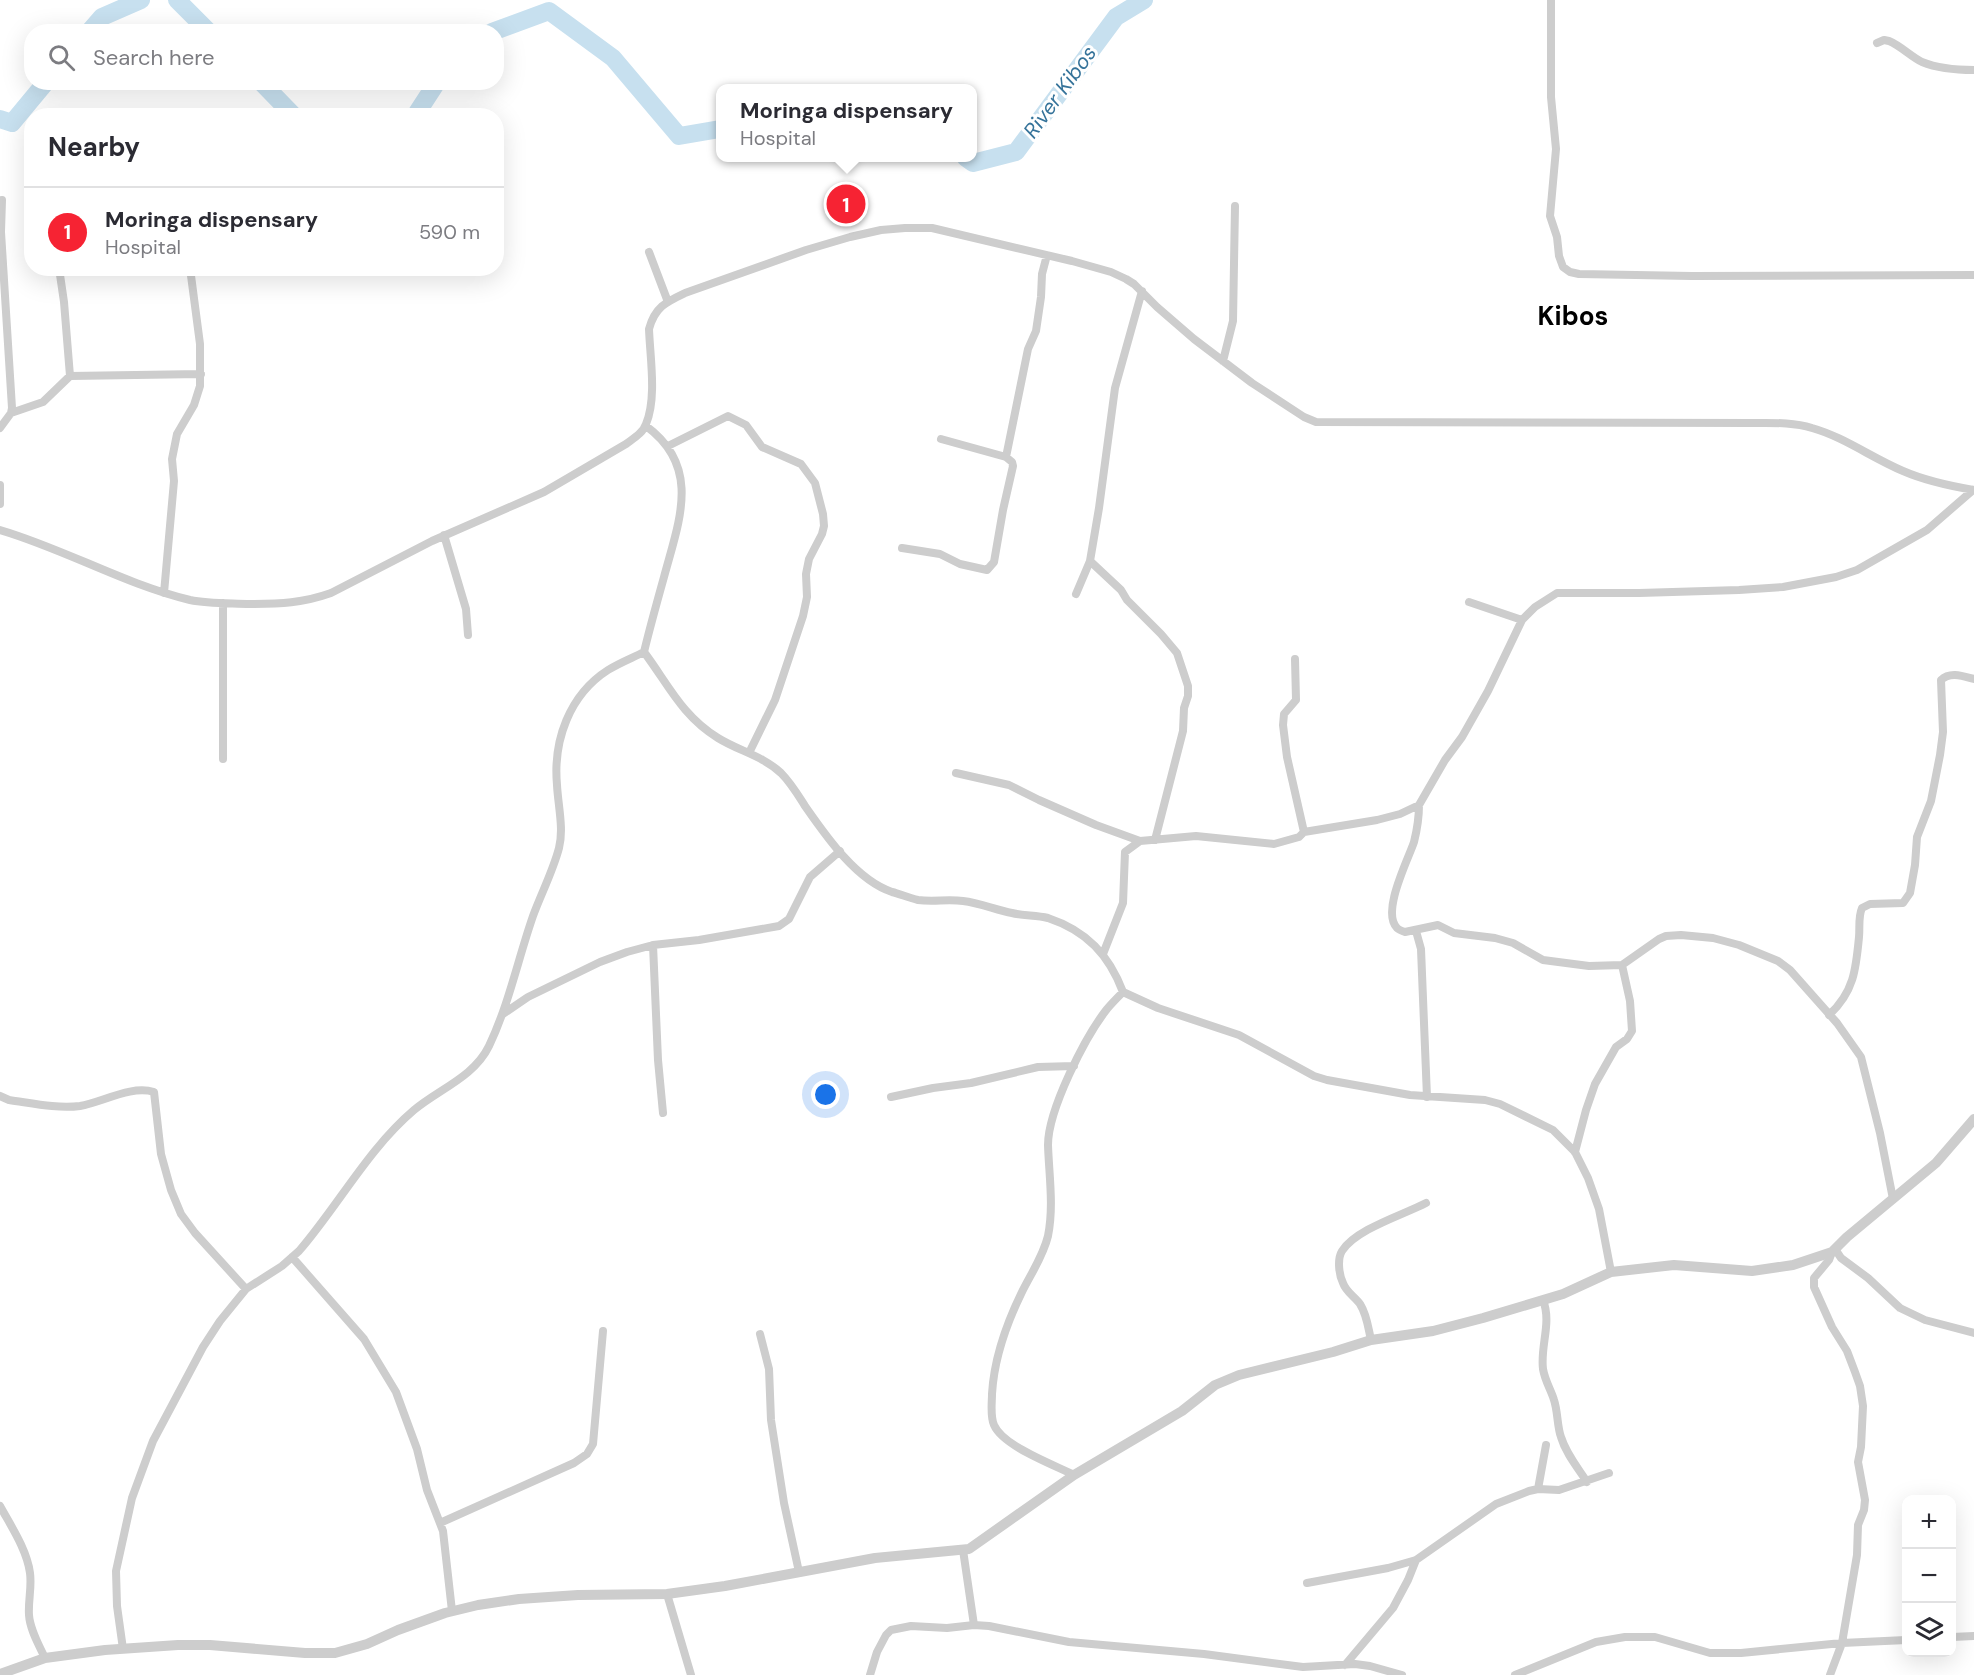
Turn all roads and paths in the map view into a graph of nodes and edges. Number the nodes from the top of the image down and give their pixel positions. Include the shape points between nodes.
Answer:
1 (1551, 0) edge
2 (1877, 43) dead end
3 (1974, 70) edge
4 (2, 200) dead end
5 (1235, 206) dead end
6 (649, 252) dead end
7 (1047, 255) junction
8 (1974, 275) edge
9 (60, 276) edge
10 (191, 276) edge
11 (1142, 291) junction
12 (668, 302) junction
13 (1223, 361) junction
14 (201, 374) junction
15 (70, 376) junction
16 (11, 414) junction
17 (646, 426) junction
18 (0, 428) edge
19 (941, 439) dead end
20 (668, 446) junction
21 (1006, 457) junction
22 (0, 485) edge
23 (1973, 490) edge
24 (0, 504) edge
25 (0, 530) edge
26 (444, 536) junction
27 (902, 548) dead end
28 (1090, 561) junction
29 (164, 592) junction
30 (1076, 594) dead end
31 (1469, 602) dead end
32 (223, 603) junction
33 (1522, 620) junction
34 (468, 635) dead end
35 (644, 652) junction
36 (1295, 659) dead end
37 (1974, 679) edge
38 (749, 753) junction
39 (223, 759) dead end
40 (956, 773) dead end
41 (1419, 805) junction
42 (1304, 832) junction
43 (1155, 840) junction
44 (1140, 841) junction
45 (840, 851) junction
46 (1416, 931) junction
47 (653, 945) junction
48 (1103, 954) junction
49 (1622, 965) junction
50 (1123, 992) junction
51 (503, 1014) junction
52 (1829, 1015) junction
53 (1074, 1066) junction
54 (0, 1096) edge
55 (891, 1097) dead end
56 (1427, 1097) junction
57 (663, 1113) dead end
58 (1974, 1119) edge
59 (1575, 1152) junction
60 (1893, 1199) junction
61 (1426, 1203) dead end
62 (1833, 1250) junction
63 (292, 1257) junction
64 (1611, 1272) junction
65 (246, 1289) junction
66 (1543, 1300) junction
67 (603, 1330) dead end
68 (1974, 1333) edge
69 (760, 1334) dead end
70 (1371, 1340) junction
71 (1546, 1445) dead end
72 (1609, 1473) dead end
73 (1074, 1475) junction
74 (1587, 1482) junction
75 (1538, 1489) junction
76 (0, 1506) edge
77 (440, 1523) junction
78 (963, 1550) junction
79 (1416, 1560) junction
80 (799, 1572) junction
81 (1307, 1583) dead end
82 (667, 1594) junction
83 (452, 1611) junction
84 (974, 1625) junction
85 (1974, 1636) edge
86 (1956, 1637) edge
87 (1902, 1640) edge
88 (1842, 1642) junction
89 (123, 1648) junction
90 (45, 1658) junction
91 (1345, 1665) junction
92 (1301, 1671) edge
93 (0, 1674) edge
94 (692, 1675) edge
95 (870, 1675) edge
96 (1402, 1675) edge
97 (1515, 1675) edge
98 (1830, 1675) edge

1 - 8 street via 1551,97 1556,149 1550,216 1559,256 1570,272 1692,276
2 - 3 street via 1893,42 1930,64
4 - 16 street
5 - 13 street via 1233,321
6 - 12 street
7 - 11 street via 1111,272
7 - 12 street via 932,228 881,230 806,250
7 - 21 street via 1036,331 1028,349
9 - 15 street
10 - 14 street
11 - 13 street
11 - 28 street via 1115,388
12 - 17 street via 658,309 649,329 651,399
13 - 23 street via 1316,422 1803,425 1903,471
14 - 15 street
14 - 29 street via 195,405 177,434 172,459 174,481
15 - 16 street via 43,402
16 - 18 street
17 - 20 street
17 - 26 street via 626,444 544,492
19 - 21 street
20 - 35 street via 679,469 682,510
20 - 38 street via 728,416 746,425 762,447 801,464 820,498 824,526 809,560 806,606 775,700
21 - 27 street via 1013,466 990,568 983,570 940,554
22 - 24 street
23 - 33 street via 1927,530 1857,570 1836,577 1739,590 1557,592
25 - 29 street
26 - 32 street via 318,598 288,604
26 - 34 street via 466,609
28 - 30 street
28 - 43 street via 1176,653 1188,686 1183,731
29 - 32 street via 193,601
31 - 33 street
32 - 39 street
33 - 41 street via 1488,692
35 - 38 street via 686,711 717,738
35 - 51 street via 608,670 585,689 558,742 555,764 559,848
36 - 42 street via 1296,700 1284,714 1283,725
37 - 52 street via 1956,674 1941,680 1943,732 1931,801 1917,837 1910,893 1903,903 1870,904 1863,908 1856,968 1845,999
38 - 45 street via 784,776
40 - 44 street via 1009,784
41 - 42 street via 1377,820
41 - 46 street via 1414,842 1395,895 1393,920 1405,933
42 - 43 street via 1274,844 1196,836
43 - 44 street
44 - 48 street via 1125,852 1123,903
45 - 47 street via 810,877 789,919 779,926
45 - 48 street via 860,874 889,891 918,900 962,900 1014,914 1048,918 1080,934
46 - 49 street via 1438,925 1454,933 1513,943 1543,960 1590,966
46 - 56 street via 1421,949
47 - 51 street via 600,962 528,997
47 - 57 street
48 - 50 street
49 - 52 street via 1666,936 1713,938 1778,961
49 - 59 street via 1632,1031 1616,1047 1595,1084
50 - 53 street via 1106,1010
50 - 56 street via 1239,1035 1314,1076
51 - 63 street via 477,1065 395,1128
52 - 60 street via 1861,1057
53 - 55 street via 1038,1067
53 - 73 street via 1050,1127 1047,1236 996,1362 991,1412 993,1424 1008,1442
54 - 65 street via 73,1106 121,1094 154,1092 161,1154 181,1214
56 - 59 street via 1474,1098 1500,1104 1553,1130
58 - 60 street via 1936,1163
59 - 64 street via 1599,1209
60 - 62 street
61 - 70 street via 1378,1224 1341,1252 1343,1283 1361,1305
62 - 64 street via 1793,1265 1752,1271 1674,1265
62 - 68 street via 1900,1308 1925,1320
62 - 88 street via 1814,1278 1814,1287 1851,1362 1863,1406 1858,1462 1865,1500
63 - 65 street
63 - 77 street via 364,1339 396,1392
64 - 66 street
65 - 89 street via 203,1347 142,1468 116,1571
66 - 70 street via 1433,1331
66 - 74 street via 1547,1311 1543,1369 1554,1398 1560,1436
67 - 77 street via 593,1444 587,1454
69 - 80 street via 770,1369 771,1420
70 - 73 street via 1223,1382
71 - 75 street
72 - 74 street
73 - 78 street
74 - 75 street via 1559,1490
75 - 79 street via 1496,1504
76 - 90 street via 28,1566 29,1616
77 - 83 street
78 - 80 street via 875,1558
78 - 84 street
79 - 81 street
79 - 91 street via 1393,1608
80 - 82 street
82 - 83 street via 519,1599
82 - 94 street
83 - 89 street via 335,1653 210,1645
84 - 92 street via 1069,1642 1204,1654
84 - 95 street via 891,1630
85 - 86 street
87 - 88 street
88 - 97 street via 1710,1653 1655,1637 1625,1637 1596,1642
88 - 98 street
89 - 90 street
90 - 93 street
91 - 92 street
91 - 96 street via 1370,1666

